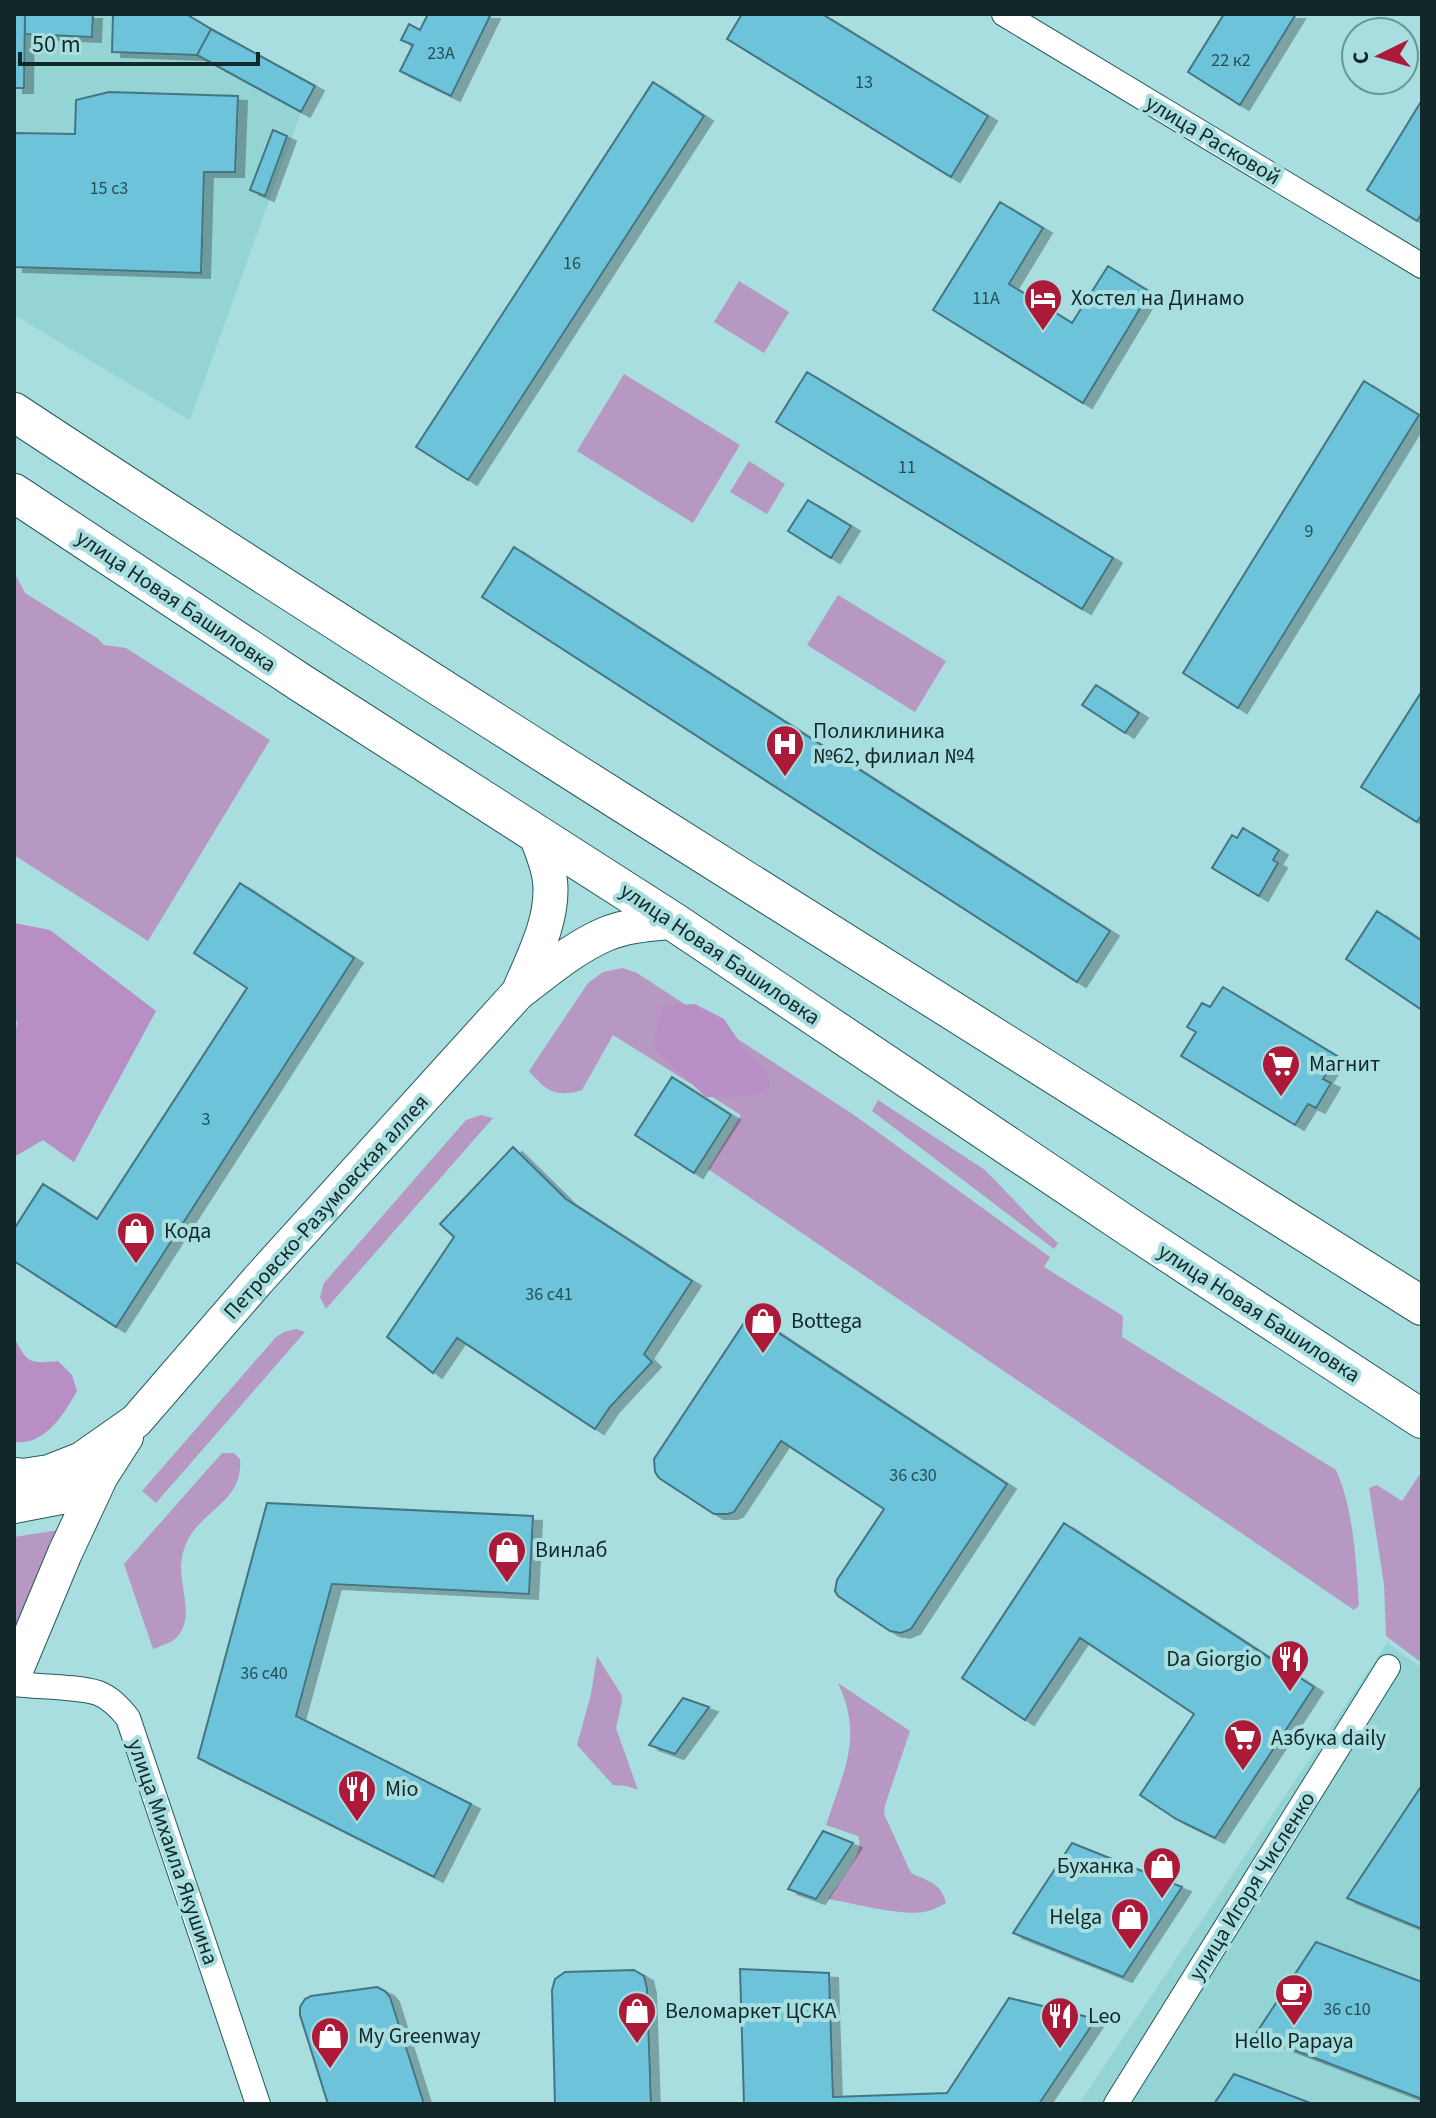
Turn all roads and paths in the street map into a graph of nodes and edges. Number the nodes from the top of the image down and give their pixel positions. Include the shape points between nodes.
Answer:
1 (1004, 14) edge
2 (1422, 266) edge
3 (14, 412) edge
4 (14, 493) edge
5 (535, 833) junction
6 (674, 922) junction
7 (518, 993) junction
8 (1422, 1306) edge
9 (1302, 1342) junction
10 (1422, 1419) edge
11 (136, 1421) junction
12 (1422, 1441) edge
13 (14, 1475) edge
14 (101, 1476) junction
15 (14, 1506) edge
16 (1388, 1667) dead end
17 (14, 1675) edge
18 (14, 1684) edge
19 (258, 2104) edge
20 (1116, 2104) edge

1 - 2 street, улица Расковой
3 - 8 main road via 1052,1076
4 - 5 main road, улица Новая Башиловка
5 - 6 main road, улица Новая Башиловка
5 - 7 street, Петровско-Разумовская аллея via 550,882 548,910
6 - 7 street, Петровско-Разумовская аллея via 607,933
6 - 9 main road, улица Новая Башиловка
7 - 11 street, Петровско-Разумовская аллея
9 - 10 main road, улица Новая Башиловка
9 - 12 street
11 - 13 street, Петровско-Разумовская аллея via 82,1459 49,1472
11 - 14 street, Петровско-Разумовская аллея
14 - 15 street via 71,1495
14 - 17 street, Петровско-Разумовская аллея
16 - 20 street, улица Игоря Численко
18 - 19 street, улица Михаила Якушина via 99,1694 128,1718

